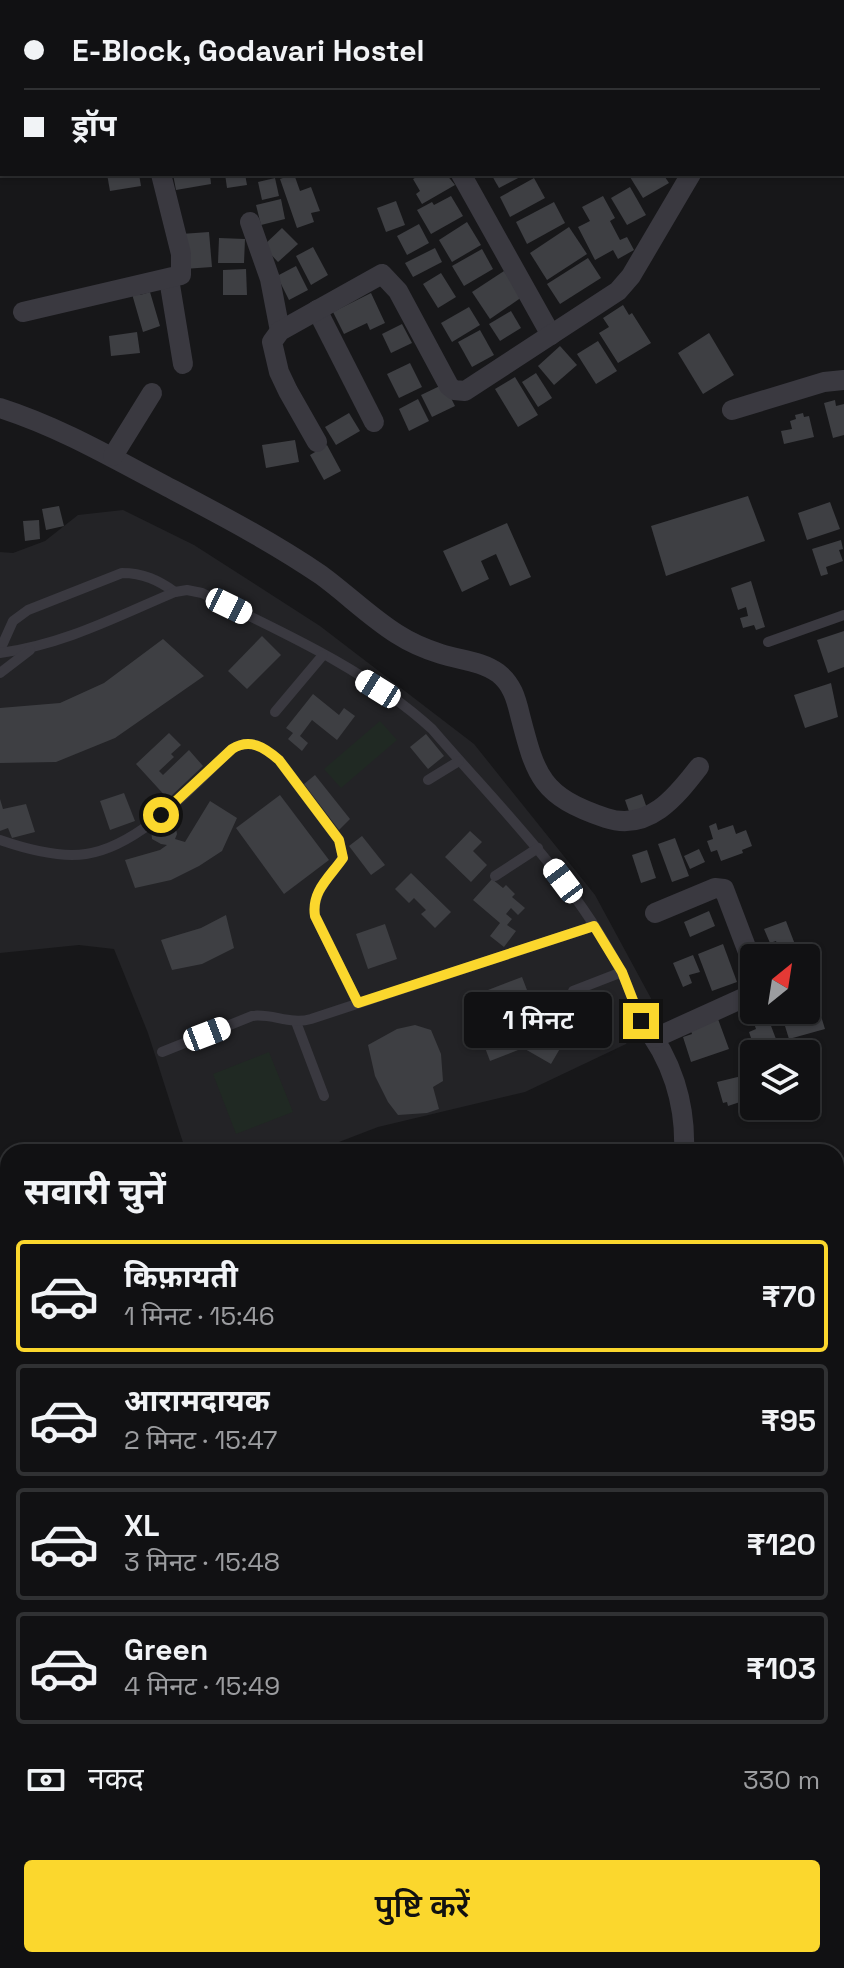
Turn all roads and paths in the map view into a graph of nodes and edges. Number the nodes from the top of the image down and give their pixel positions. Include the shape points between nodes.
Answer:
1 (161, 176) edge
2 (462, 176) edge
3 (690, 176) edge
4 (250, 222) dead end
5 (169, 279) junction
6 (317, 310) junction
7 (23, 312) dead end
8 (280, 331) junction
9 (551, 335) junction
10 (183, 364) dead end
11 (844, 380) edge
12 (152, 393) dead end
13 (0, 408) edge
14 (732, 410) dead end
15 (374, 422) dead end
16 (317, 442) dead end
17 (113, 456) junction
18 (175, 592) junction
19 (844, 615) edge
20 (768, 642) dead end
21 (31, 649) junction
22 (0, 651) edge
23 (323, 655) junction
24 (0, 673) edge
25 (275, 712) dead end
26 (459, 761) junction
27 (699, 767) dead end
28 (428, 780) dead end
29 (0, 840) edge
30 (538, 848) junction
31 (495, 876) dead end
32 (655, 913) dead end
33 (594, 926) junction
34 (745, 944) edge
35 (622, 972) junction
36 (573, 991) dead end
37 (740, 999) edge
38 (358, 1003) junction
39 (641, 1021) joint
40 (296, 1022) junction
41 (655, 1038) junction
42 (162, 1052) dead end
43 (324, 1096) dead end
44 (684, 1144) edge

1 - 5 street via 183,269
2 - 9 street
3 - 9 street via 618,291
4 - 8 street via 270,279
5 - 7 street
5 - 10 street
6 - 8 street
6 - 9 street via 382,274 398,291 449,386 460,391
6 - 15 street
8 - 16 street via 272,342 279,372
11 - 14 street
12 - 17 street
13 - 17 street
17 - 27 street via 282,549 414,645 501,675 515,696 532,763 542,781 576,805 631,823 678,794
18 - 21 lane via 95,628
18 - 22 lane via 147,576 122,573 18,617
18 - 23 lane via 202,593
19 - 20 lane
21 - 22 lane
21 - 24 lane
23 - 25 lane
23 - 26 lane via 414,712
26 - 28 lane
26 - 30 lane
29 - 38 lane via 60,854 99,850 161,815 232,749 242,743 267,749 343,850 313,905
30 - 31 lane
30 - 33 lane
32 - 34 street via 724,889
33 - 35 lane
33 - 38 lane
35 - 36 lane
35 - 39 lane
37 - 41 street
38 - 40 lane
39 - 41 street
40 - 42 lane via 257,1015
40 - 43 lane
41 - 44 street via 679,1095

